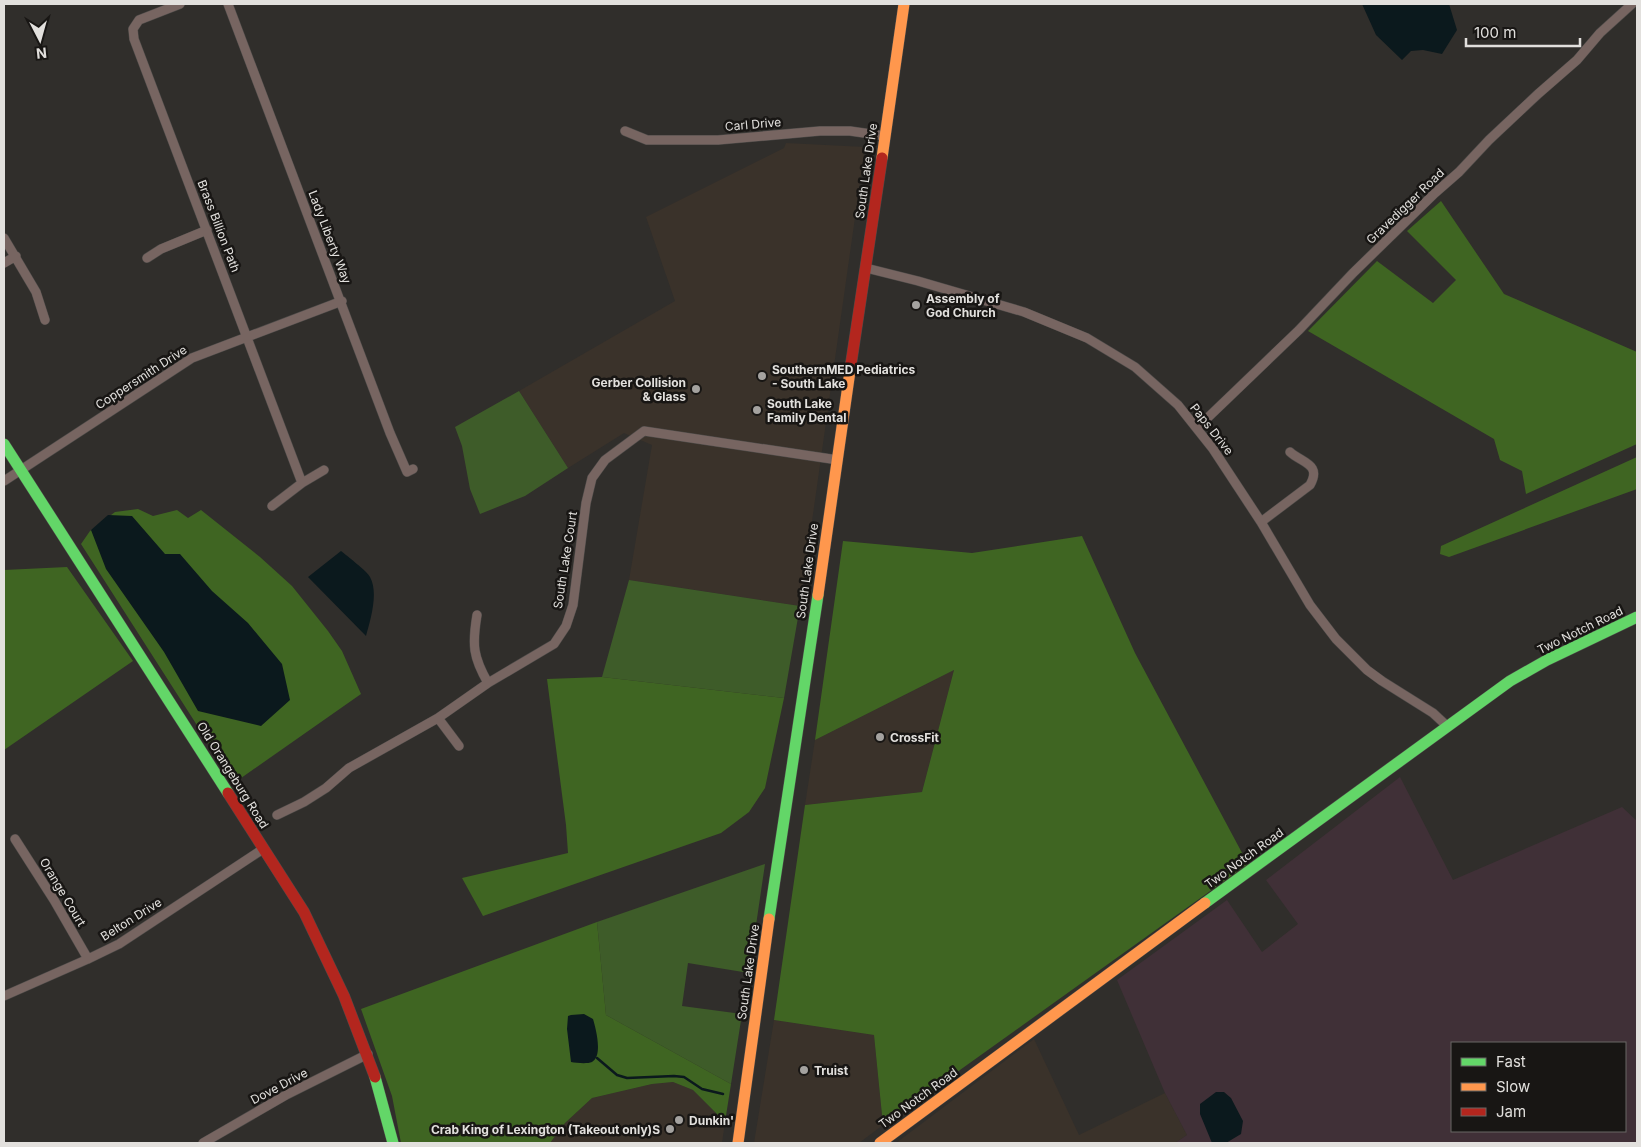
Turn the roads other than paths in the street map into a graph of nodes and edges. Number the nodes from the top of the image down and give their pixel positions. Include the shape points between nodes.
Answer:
1 (180, 4) edge
2 (228, 4) edge
3 (904, 4) edge
4 (1632, 4) edge
5 (625, 131) dead end
6 (885, 136) junction
7 (207, 230) junction
8 (4, 238) edge
9 (16, 256) junction
10 (147, 258) dead end
11 (4, 263) edge
12 (866, 268) junction
13 (342, 301) junction
14 (46, 320) dead end
15 (248, 337) junction
16 (1197, 428) junction
17 (4, 444) edge
18 (1290, 452) dead end
19 (838, 460) junction
20 (413, 469) dead end
21 (324, 470) dead end
22 (20, 471) junction
23 (4, 481) edge
24 (302, 483) junction
25 (272, 506) dead end
26 (1261, 522) junction
27 (477, 615) dead end
28 (1637, 617) edge
29 (488, 683) junction
30 (438, 718) junction
31 (1448, 726) junction
32 (458, 746) dead end
33 (277, 815) dead end
34 (15, 839) dead end
35 (263, 849) junction
36 (88, 959) junction
37 (4, 996) edge
38 (368, 1054) junction
39 (203, 1143) edge
40 (393, 1143) edge
41 (738, 1143) edge
42 (880, 1143) edge

1 - 7 street, Brass Billion Path via 139,20 133,29 134,39
2 - 13 street, Lady Liberty Way
3 - 6 street, South Lake Drive
4 - 16 street, Gravedigger Road
5 - 6 street, Carl Drive via 647,140 718,140 820,131
6 - 12 street, South Lake Drive
7 - 10 street
7 - 15 street, Brass Billion Path
8 - 9 street
9 - 11 street
9 - 14 street via 36,292
12 - 16 street, Paps Drive via 1024,312 1087,338 1135,367 1178,405
12 - 19 street, South Lake Drive
13 - 15 street, Coppersmith Drive
13 - 20 street, Lady Liberty Way via 390,432 407,472
15 - 22 street, Coppersmith Drive via 192,358
15 - 24 street, Brass Billion Path
16 - 26 street, Paps Drive
17 - 22 street, Old Orangeburg Road
18 - 26 street via 1310,464 1314,479
19 - 29 street, South Lake Court via 644,431 605,460 592,478 573,605 566,626 554,644
19 - 41 street, South Lake Drive
21 - 24 street
22 - 23 street, Coppersmith Drive
22 - 35 street, Old Orangeburg Road
24 - 25 street
26 - 31 street, Paps Drive via 1310,605 1336,639 1382,681
27 - 29 street via 473,644 481,672
28 - 31 street, Two Notch Road via 1547,660
29 - 30 street, South Lake Court
30 - 32 street
30 - 33 street, South Lake Court via 349,768 326,788
31 - 42 street, Two Notch Road
34 - 36 street, Orange Court
35 - 36 street, Belton Drive via 119,944
35 - 38 street, Old Orangeburg Road via 304,912 337,979
36 - 37 street, Belton Drive
38 - 39 street, Dove Drive
38 - 40 street, Old Orangeburg Road

